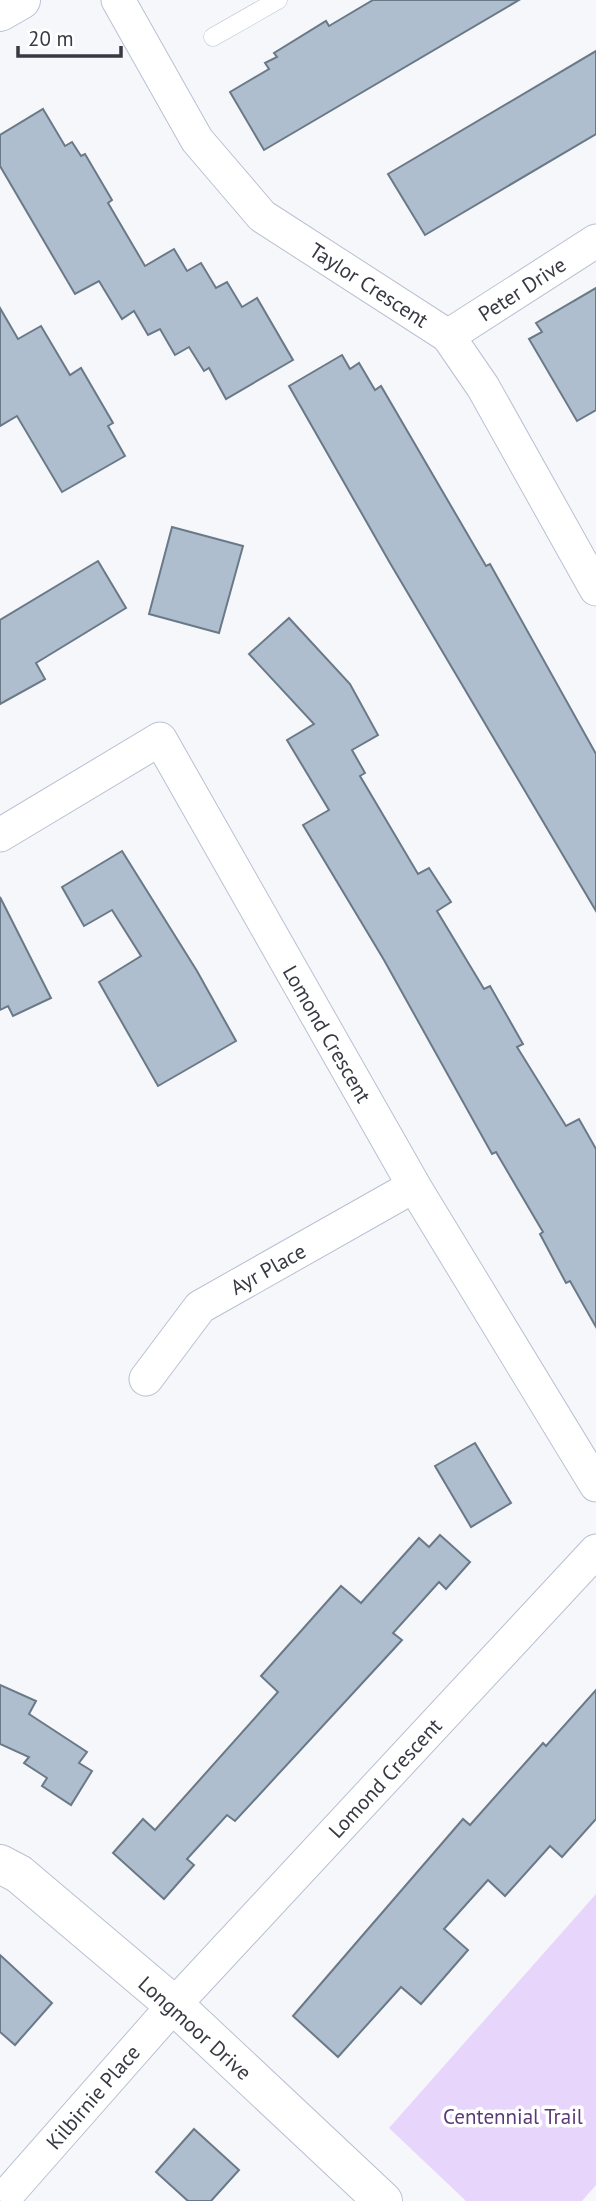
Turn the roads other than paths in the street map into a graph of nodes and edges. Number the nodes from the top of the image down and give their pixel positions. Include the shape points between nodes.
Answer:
1 (21, 0) edge
2 (118, 0) edge
3 (278, 0) edge
4 (0, 12) edge
5 (213, 37) dead end
6 (596, 241) edge
7 (448, 336) junction
8 (596, 589) edge
9 (0, 835) edge
10 (414, 1186) junction
11 (146, 1379) dead end
12 (596, 1485) edge
13 (596, 1551) edge
14 (0, 1864) edge
15 (174, 2006) junction
16 (12, 2189) dead end
17 (383, 2201) edge

1 - 4 street
2 - 7 street, Taylor Crescent via 197,140 262,216
3 - 5 lane
6 - 7 street, Peter Drive
7 - 8 street, Taylor Crescent via 483,387
9 - 10 street, Lomond Crescent via 160,739
10 - 11 street, Ayr Place via 200,1307
10 - 12 street, Lomond Crescent
13 - 15 street, Lomond Crescent
14 - 15 street, Longmoor Drive via 19,1874
15 - 16 street, Kilbirnie Place
15 - 17 street, Longmoor Drive

